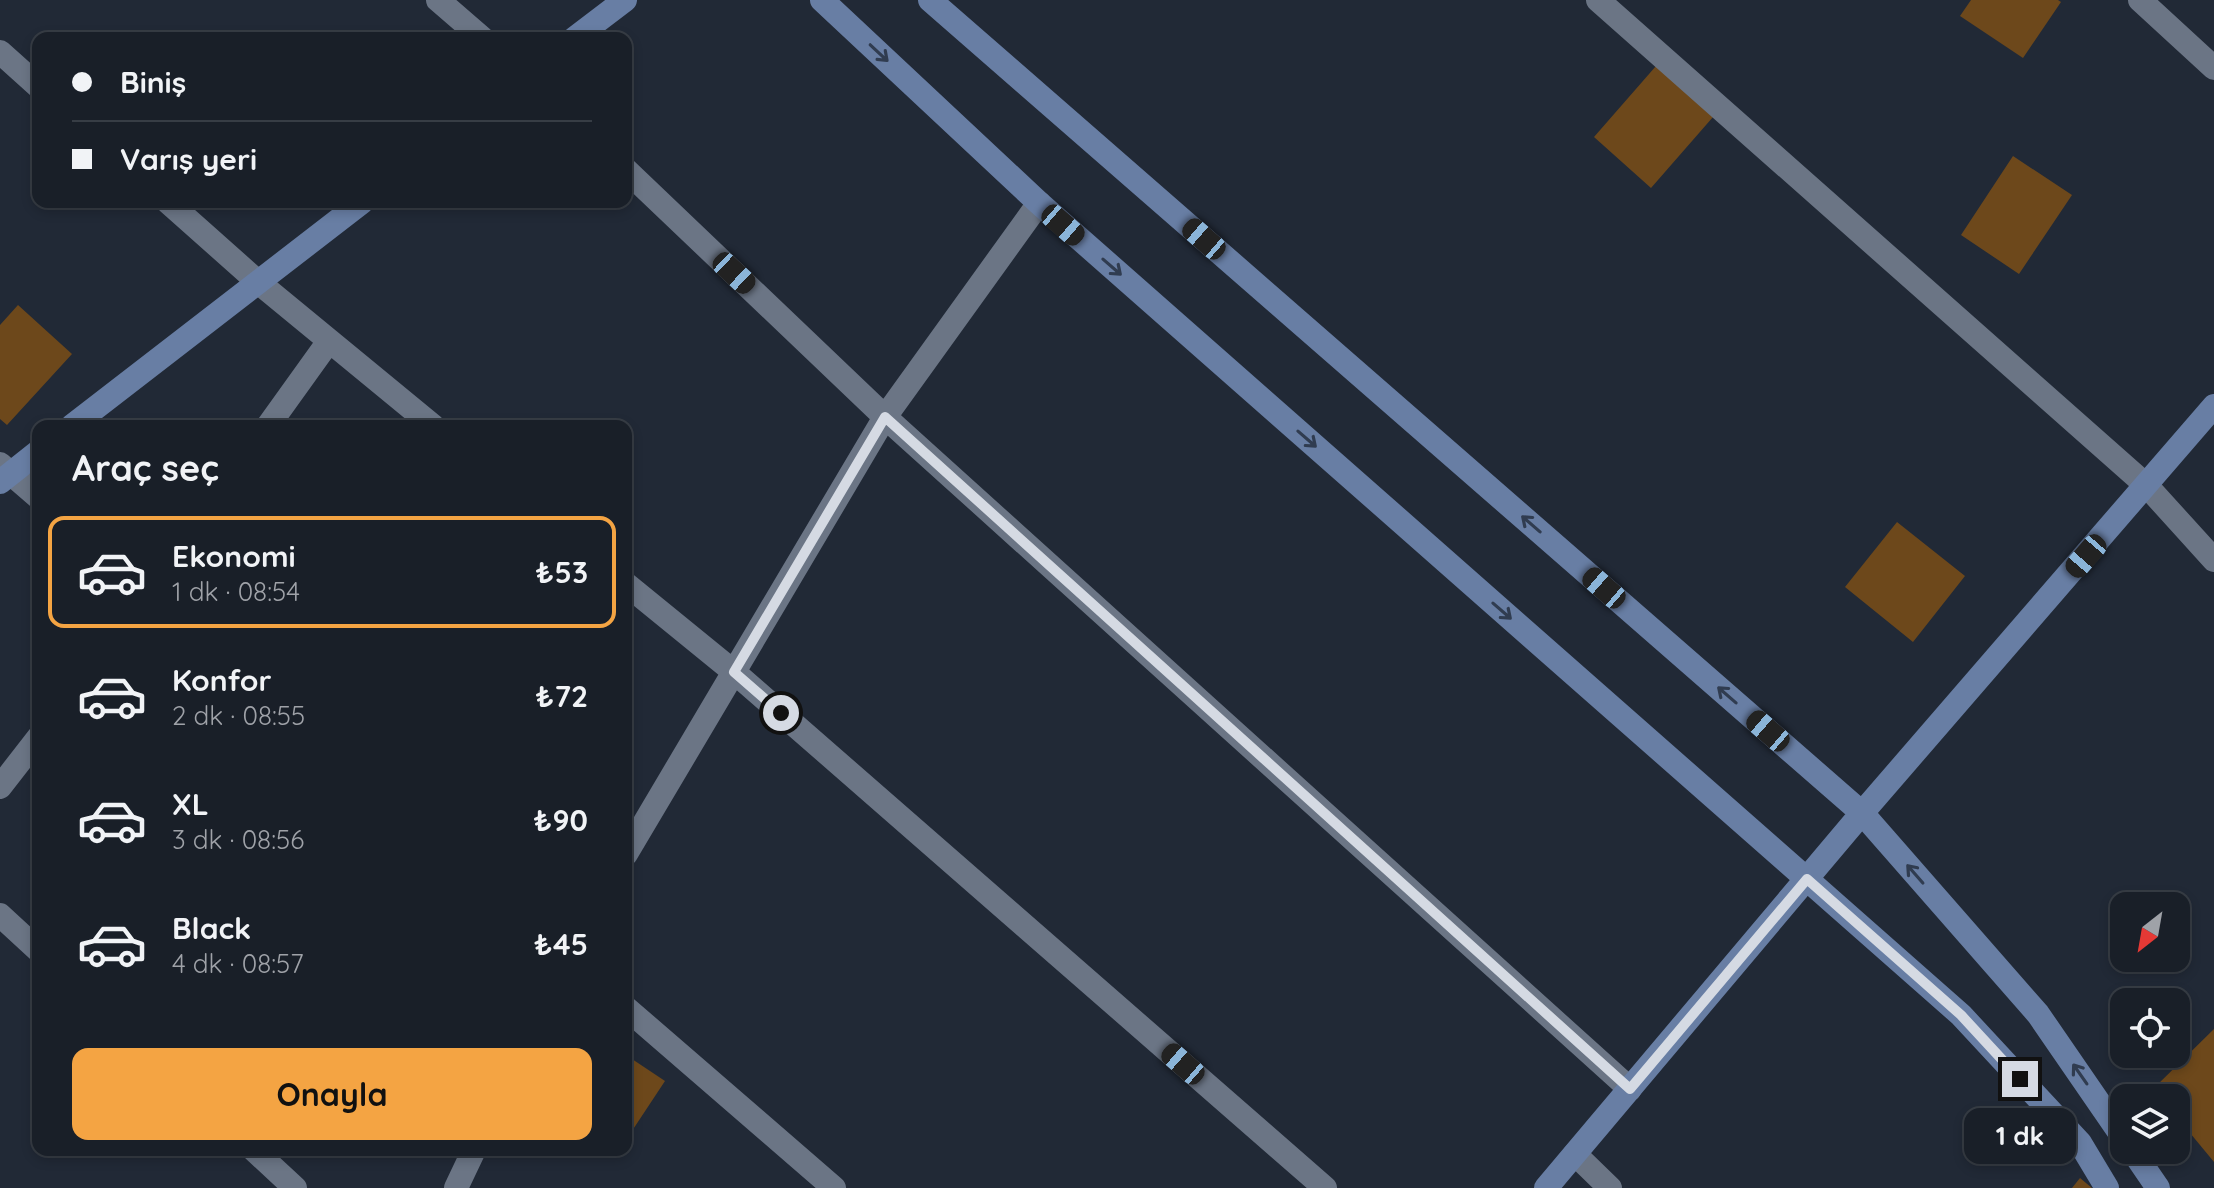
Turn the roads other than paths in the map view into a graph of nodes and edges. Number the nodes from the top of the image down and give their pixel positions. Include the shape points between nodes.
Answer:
1 (438, 0) edge
2 (625, 0) edge
3 (822, 0) edge
4 (930, 0) edge
5 (1598, 0) edge
6 (2140, 0) edge
7 (475, 32) edge
8 (583, 32) edge
9 (0, 52) edge
10 (2214, 68) edge
11 (32, 81) edge
12 (632, 176) edge
13 (1039, 203) junction
14 (175, 208) edge
15 (354, 208) edge
16 (258, 282) junction
17 (329, 341) junction
18 (2214, 406) edge
19 (885, 417) junction
20 (80, 420) edge
21 (272, 420) edge
22 (426, 420) edge
23 (32, 456) edge
24 (4, 473) edge
25 (2147, 486) junction
26 (32, 493) edge
27 (2214, 560) edge
28 (632, 589) edge
29 (734, 672) junction
30 (32, 746) edge
31 (0, 787) edge
32 (1862, 813) junction
33 (632, 844) edge
34 (1807, 879) junction
35 (0, 915) edge
36 (32, 944) edge
37 (632, 1013) edge
38 (1630, 1089) junction
39 (2110, 1119) edge
40 (1575, 1154) junction
41 (260, 1156) edge
42 (471, 1156) edge
43 (2142, 1164) edge
44 (295, 1188) edge
45 (456, 1188) edge
46 (834, 1188) edge
47 (1325, 1188) edge
48 (1546, 1188) edge
49 (1610, 1188) edge
50 (2107, 1188) edge
51 (2158, 1188) edge

1 - 7 street
2 - 8 street
3 -> 13 street
32 -> 4 street
5 - 25 street
6 - 10 street
9 - 11 street
12 - 19 street
13 - 19 street
13 -> 34 street
14 - 16 street
15 - 16 street
16 - 17 street
16 - 20 street
17 - 21 street
17 - 22 street
18 - 25 street
19 - 29 street
19 - 38 street
23 - 24 street
24 - 26 street
25 - 27 street
25 - 32 street
28 - 29 street
29 - 33 street
29 - 47 street
30 - 31 street
32 - 34 street
39 -> 32 street via 2038,1014
34 - 38 street
34 - 50 street via 1961,1015 2080,1143
35 - 36 street
37 - 46 street
38 - 40 street
40 - 48 street
40 - 49 street
41 - 44 street
42 - 45 street
43 - 51 street

